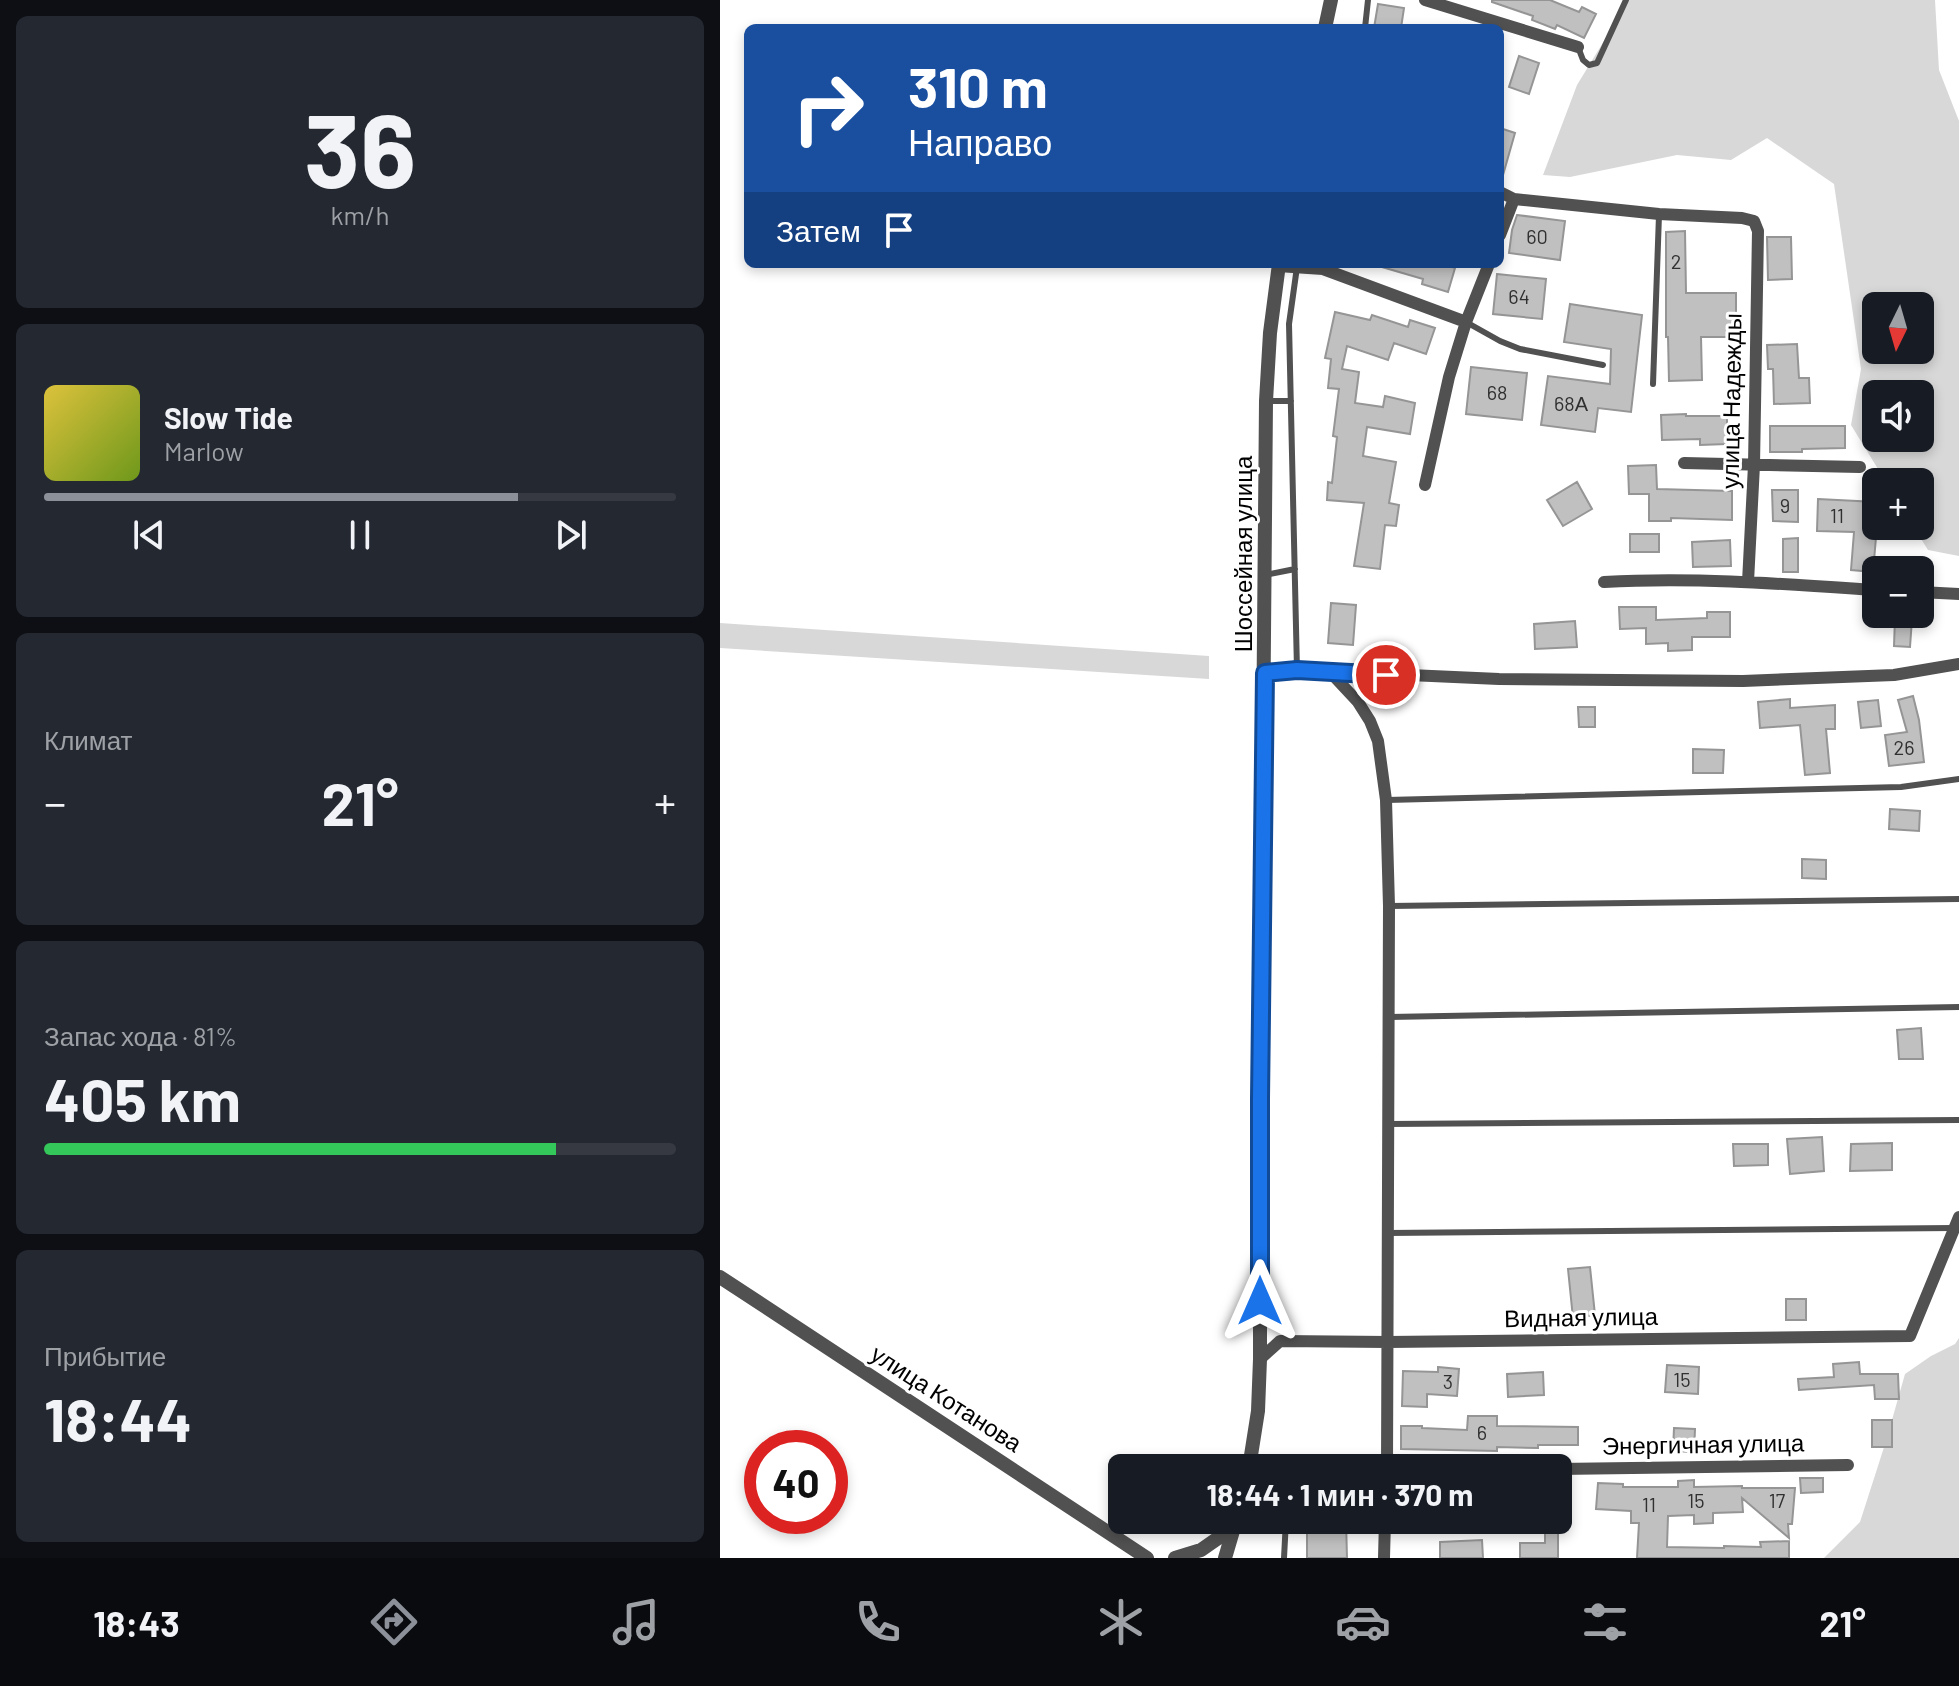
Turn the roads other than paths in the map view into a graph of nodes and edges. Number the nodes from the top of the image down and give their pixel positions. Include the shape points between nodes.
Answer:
1 (1331, 0) edge
2 (1368, 0) edge
3 (1425, 0) edge
4 (1626, 0) edge
5 (1326, 24) edge
6 (1365, 24) edge
7 (1503, 24) edge
8 (1504, 24) edge
9 (1578, 47) joint
10 (1504, 194) edge
11 (1514, 199) junction
12 (1659, 214) junction
13 (1504, 225) edge
14 (1278, 268) edge
15 (1298, 268) edge
16 (1315, 268) edge
17 (1487, 268) edge
18 (1466, 322) junction
19 (1603, 365) dead end
20 (1653, 384) dead end
21 (1266, 401) junction
22 (1291, 401) junction
23 (1684, 463) dead end
24 (1754, 465) junction
25 (1860, 467) dead end
26 (1425, 485) dead end
27 (1295, 569) junction
28 (1265, 575) junction
29 (1604, 582) dead end
30 (1748, 582) junction
31 (1862, 589) edge
32 (1934, 593) edge
33 (1959, 594) edge
34 (1959, 664) edge
35 (1297, 670) junction
36 (1330, 672) junction
37 (1265, 673) junction
38 (1959, 779) edge
39 (1386, 800) junction
40 (1959, 899) edge
41 (1389, 906) junction
42 (1959, 1007) edge
43 (1389, 1017) junction
44 (1959, 1120) edge
45 (1388, 1124) junction
46 (1956, 1222) edge
47 (1387, 1233) junction
48 (720, 1277) edge
49 (1388, 1342) junction
50 (1260, 1359) junction
51 (1251, 1454) edge
52 (1387, 1454) edge
53 (1848, 1465) dead end
54 (1572, 1469) edge
55 (1221, 1534) edge
56 (1232, 1534) edge
57 (1285, 1534) edge
58 (1385, 1534) edge
59 (1147, 1558) edge
60 (1175, 1558) edge
61 (1225, 1558) edge
62 (1284, 1558) edge
63 (1384, 1558) edge

1 - 5 street
2 - 6 lane
3 - 7 street
4 - 9 lane via 1597,63 1583,60
8 - 9 street
10 - 11 street
11 - 12 street
11 - 13 street
12 - 20 lane
12 - 24 street, улица Надежды via 1742,218 1754,221 1758,231
14 - 21 street, Шоссейная улица
15 - 22 lane via 1289,324
16 - 18 street
17 - 18 street
18 - 19 lane via 1520,349
18 - 26 street
21 - 22 lane
21 - 28 street, Шоссейная улица
22 - 27 lane
23 - 24 street
24 - 25 street
24 - 30 street, улица Надежды
27 - 28 lane
27 - 35 lane
28 - 37 street, Шоссейная улица
29 - 30 street
30 - 31 street
32 - 33 street
34 - 36 street via 1894,675 1743,681
35 - 36 street
35 - 37 street
36 - 39 street via 1370,721
37 - 50 street, Шоссейная улица
38 - 39 lane via 1901,787
39 - 41 street
40 - 41 lane
41 - 43 street
42 - 43 lane
43 - 45 street
44 - 45 lane
45 - 47 street
46 - 47 lane
46 - 49 street, Видная улица via 1910,1336
47 - 49 street
48 - 59 street, улица Котанова
49 - 50 street, Видная улица via 1280,1341
49 - 52 street
50 - 51 street, Шоссейная улица
53 - 54 street, Энергичная улица
55 - 60 street via 1201,1550
56 - 61 street
57 - 62 lane
58 - 63 street

